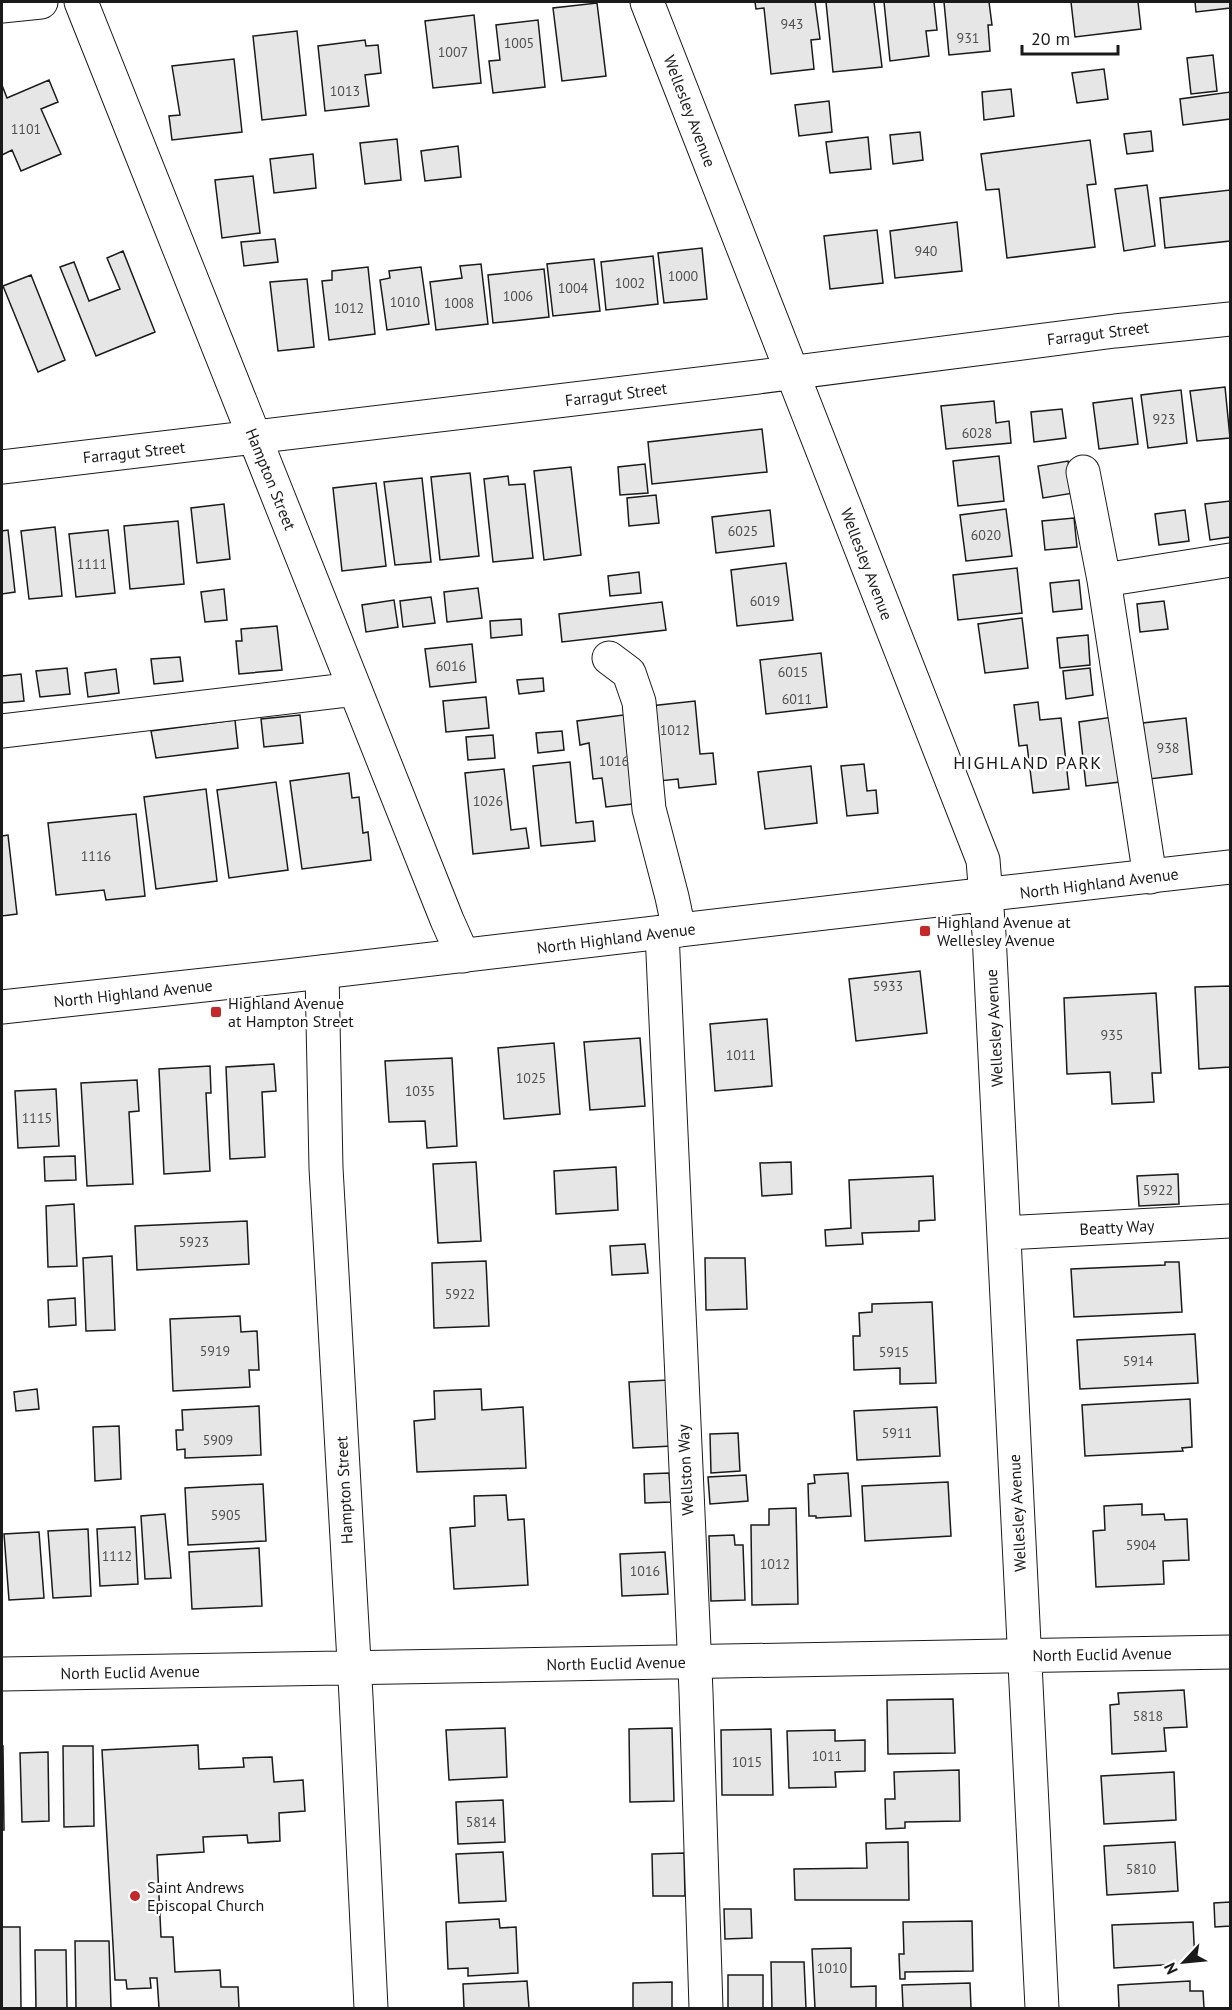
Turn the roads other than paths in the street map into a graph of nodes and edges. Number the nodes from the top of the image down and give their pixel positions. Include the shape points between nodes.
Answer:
1 (40, 2) edge
2 (81, 2) edge
3 (647, 2) edge
4 (2, 6) edge
5 (1230, 319) edge
6 (792, 373) junction
7 (254, 438) junction
8 (2, 467) edge
9 (1083, 472) dead end
10 (1230, 560) edge
11 (1104, 580) junction
12 (609, 658) dead end
13 (355, 689) junction
14 (2, 731) edge
15 (1230, 867) edge
16 (1150, 877) junction
17 (986, 895) junction
18 (670, 931) junction
19 (463, 956) junction
20 (322, 972) junction
21 (2, 1007) edge
22 (1230, 1221) edge
23 (1004, 1233) junction
24 (1230, 1652) edge
25 (1024, 1655) junction
26 (695, 1661) junction
27 (354, 1668) junction
28 (2, 1674) edge
29 (371, 2008) edge
30 (706, 2008) edge
31 (1042, 2008) edge

1 - 4 street
2 - 7 street, Hampton Street
3 - 6 street, Wellesley Avenue
5 - 6 street, Farragut Street
6 - 7 street, Farragut Street
6 - 17 street, Wellesley Avenue via 983,860
7 - 8 street, Farragut Street
7 - 13 street, Hampton Street
9 - 11 street
10 - 11 street
11 - 16 street
12 - 18 street, Wellston Way via 629,674 639,702 649,809 672,897
13 - 14 street
13 - 19 street, Hampton Street
15 - 16 street, North Highland Avenue
16 - 17 street, North Highland Avenue
17 - 18 street, North Highland Avenue
17 - 23 street, Wellesley Avenue
18 - 19 street, North Highland Avenue
18 - 26 street, Wellston Way
19 - 20 street, North Highland Avenue
20 - 21 street, North Highland Avenue
20 - 27 street, Hampton Street via 326,1168
22 - 23 street, Beatty Way
23 - 25 street, Wellesley Avenue
24 - 25 street, North Euclid Avenue
25 - 26 street, North Euclid Avenue
25 - 31 street, Wellesley Avenue
26 - 27 street, North Euclid Avenue
26 - 30 street, Wellston Way
27 - 28 street, North Euclid Avenue
27 - 29 street, Hampton Street

